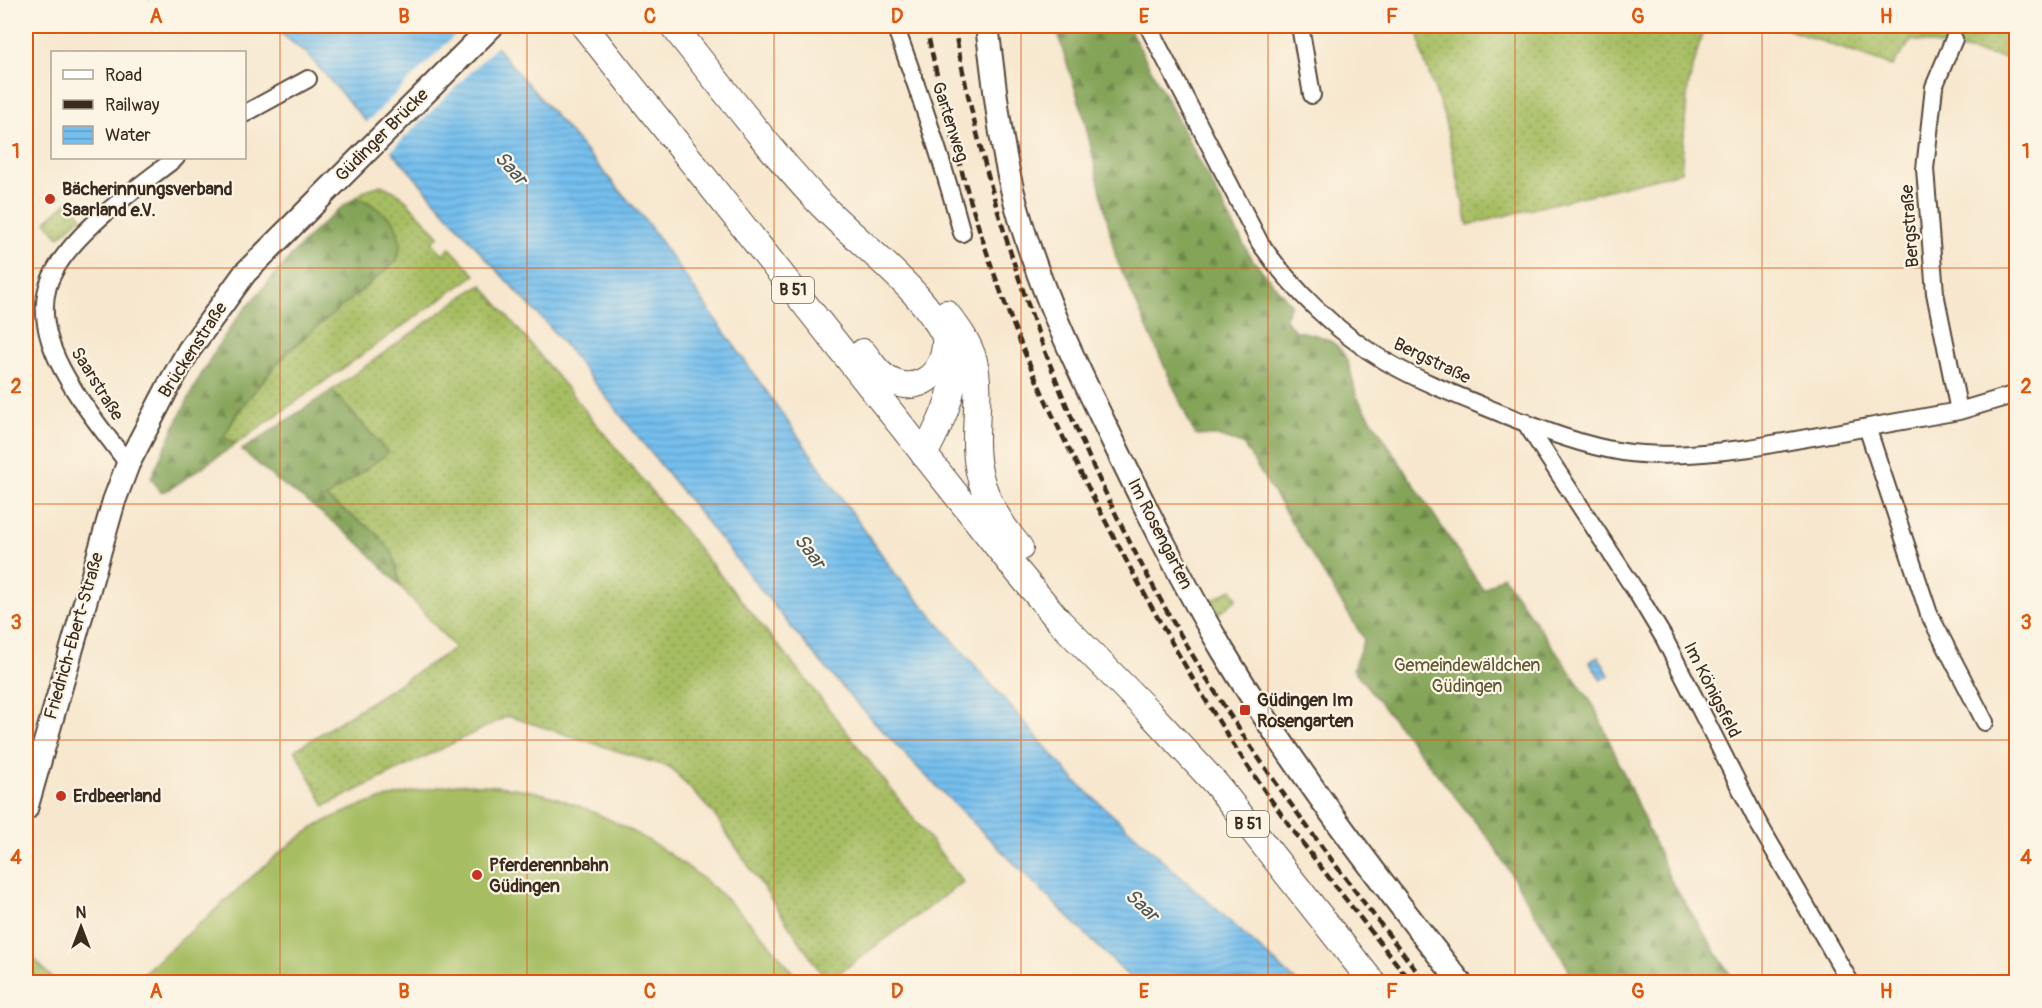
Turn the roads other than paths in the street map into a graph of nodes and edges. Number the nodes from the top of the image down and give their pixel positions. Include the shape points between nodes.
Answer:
1 (492, 26) edge
2 (584, 26) edge
3 (673, 26) edge
4 (895, 26) edge
5 (987, 26) edge
6 (1148, 26) edge
7 (1300, 26) edge
8 (1954, 39) dead end
9 (308, 79) dead end
10 (1312, 95) dead end
11 (246, 113) edge
12 (662, 124) junction
13 (175, 159) edge
14 (962, 233) dead end
15 (272, 244) joint
16 (916, 294) junction
17 (945, 338) junction
18 (2014, 400) edge
19 (1959, 411) junction
20 (1525, 422) junction
21 (1867, 427) junction
22 (924, 455) junction
23 (128, 464) junction
24 (1113, 676) junction
25 (1985, 722) dead end
26 (26, 809) edge
27 (1372, 982) edge
28 (1460, 982) edge
29 (1850, 982) edge

1 - 15 street, Güdinger Brücke
2 - 12 main road, B 51
3 - 16 main road via 814,198
4 - 14 street, Gartenweg via 922,98
5 - 28 street, Im Rosengarten via 1003,151 1031,255 1073,356 1141,499 1206,622 1284,746
6 - 20 street, Bergstraße via 1260,243 1299,292 1383,360 1446,391
7 - 10 street
8 - 19 street, Bergstraße via 1934,87 1925,169 1935,293
9 - 11 street
12 - 17 main road via 698,147 881,374 896,383 927,380 942,363
12 - 22 main road, B 51
13 - 23 street, Saarstraße via 124,198 68,252 48,285 45,301 47,328 67,379
15 - 23 street, Brückenstraße via 245,273 189,350
16 - 17 main road
16 - 24 main road via 946,312 974,361 976,456 989,503 1006,531 1069,608
17 - 22 main road via 952,354 953,379 944,412
18 - 19 street, Bergstraße
19 - 21 street, Bergstraße
20 - 21 street, Bergstraße via 1590,445 1651,453 1719,452
20 - 29 street, Im Königsfeld via 1659,629 1756,821
21 - 25 street via 1929,614
22 - 24 main road, B 51 via 1060,622
23 - 26 street, Friedrich-Ebert-Straße via 103,534
24 - 27 main road, B 51 via 1216,784

